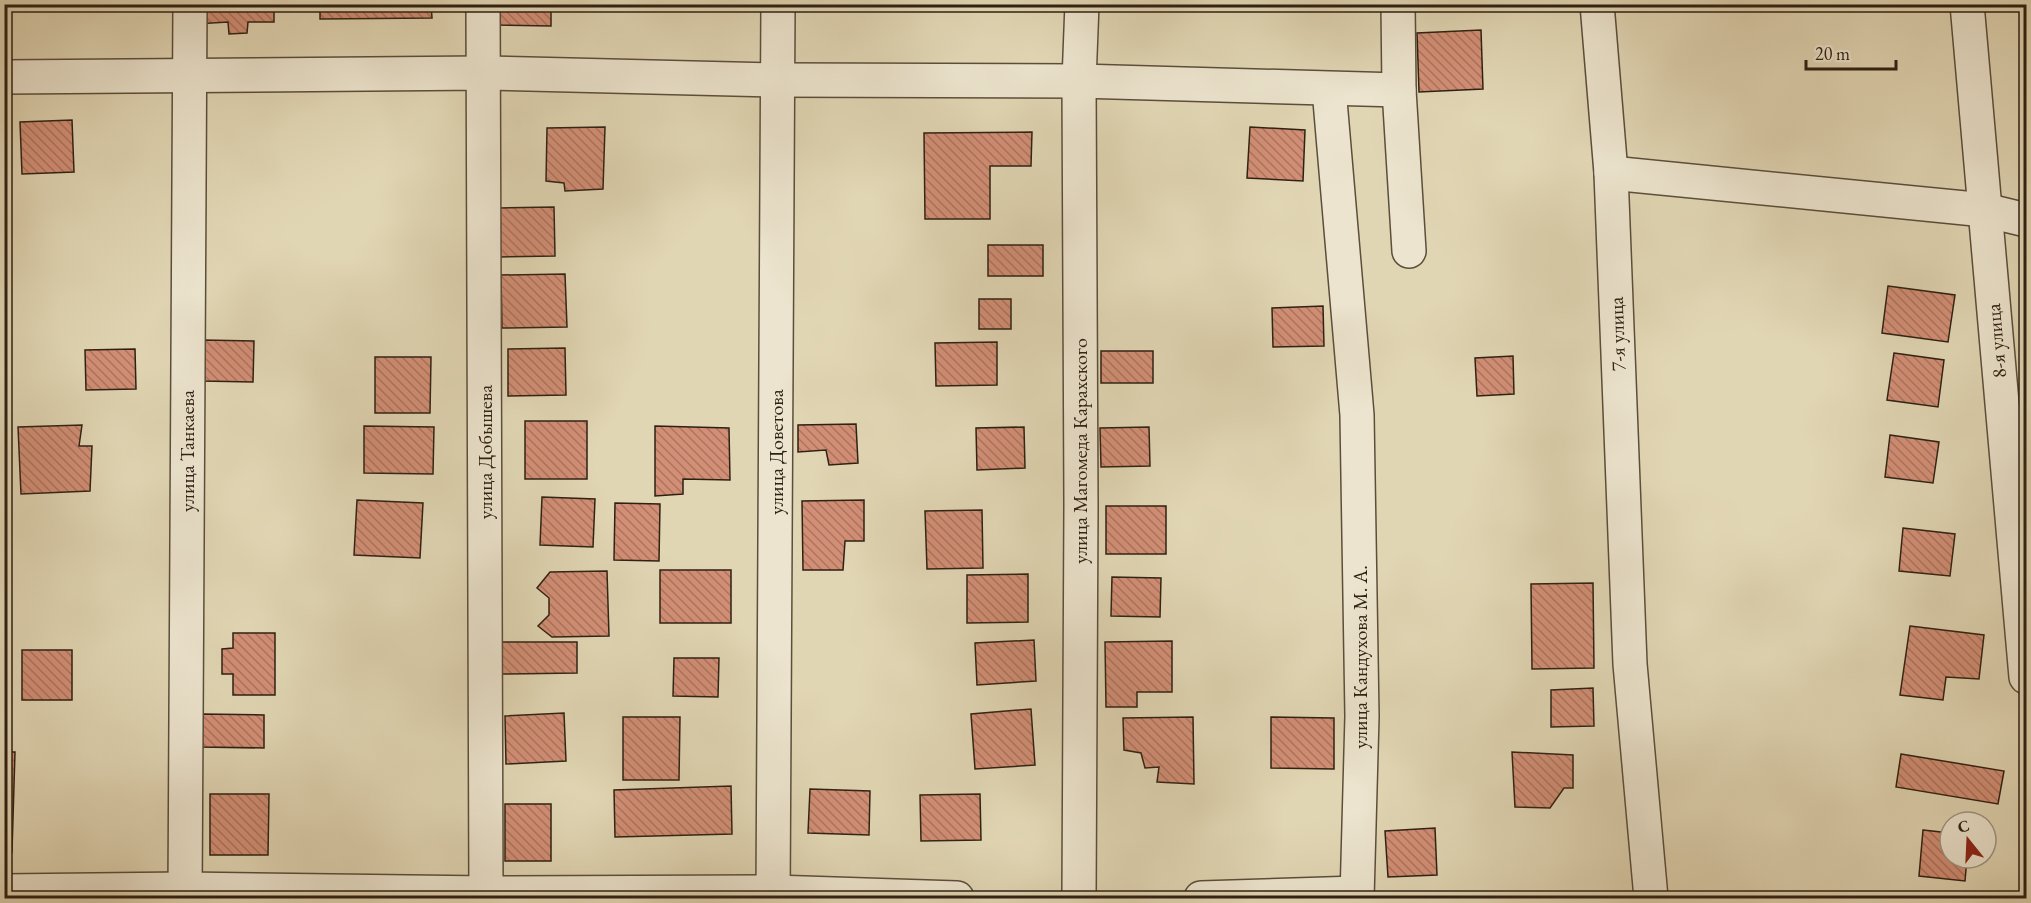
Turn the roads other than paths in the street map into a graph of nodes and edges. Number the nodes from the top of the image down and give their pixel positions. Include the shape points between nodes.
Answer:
1 (190, 4) edge
2 (483, 4) edge
3 (778, 4) edge
4 (1082, 4) edge
5 (1398, 4) edge
6 (1597, 4) edge
7 (1967, 4) edge
8 (484, 73) junction
9 (189, 76) junction
10 (4, 77) edge
11 (778, 80) junction
12 (1079, 81) junction
13 (1329, 88) junction
14 (1399, 90) junction
15 (1611, 173) junction
16 (1985, 210) junction
17 (2026, 219) edge
18 (1409, 251) dead end
19 (2026, 677) edge
20 (4, 891) edge
21 (185, 894) edge
22 (773, 895) edge
23 (486, 896) edge
24 (1357, 896) edge
25 (957, 898) edge
26 (1079, 898) edge
27 (1201, 898) edge
28 (1651, 898) edge

1 - 9 street, улица Танкаева
2 - 8 street, улица Добышева
3 - 11 street, улица Доветова
4 - 12 street, улица Магомеда Карахского
5 - 14 street
6 - 15 street, 7-я улица
7 - 16 street, 8-я улица
8 - 9 street
8 - 11 street
8 - 23 street, улица Добышева
9 - 10 street
9 - 21 street, улица Танкаева
11 - 12 street
11 - 22 street, улица Доветова
12 - 13 street
12 - 26 street, улица Магомеда Карахского
13 - 14 street
13 - 24 street, улица Кандухова М. А. via 1357,415 1362,716
14 - 18 street
15 - 16 street
15 - 28 street, 7-я улица via 1630,664
16 - 17 street
16 - 19 street, 8-я улица
20 - 21 street
21 - 23 street
22 - 23 street
22 - 25 street
24 - 27 street

